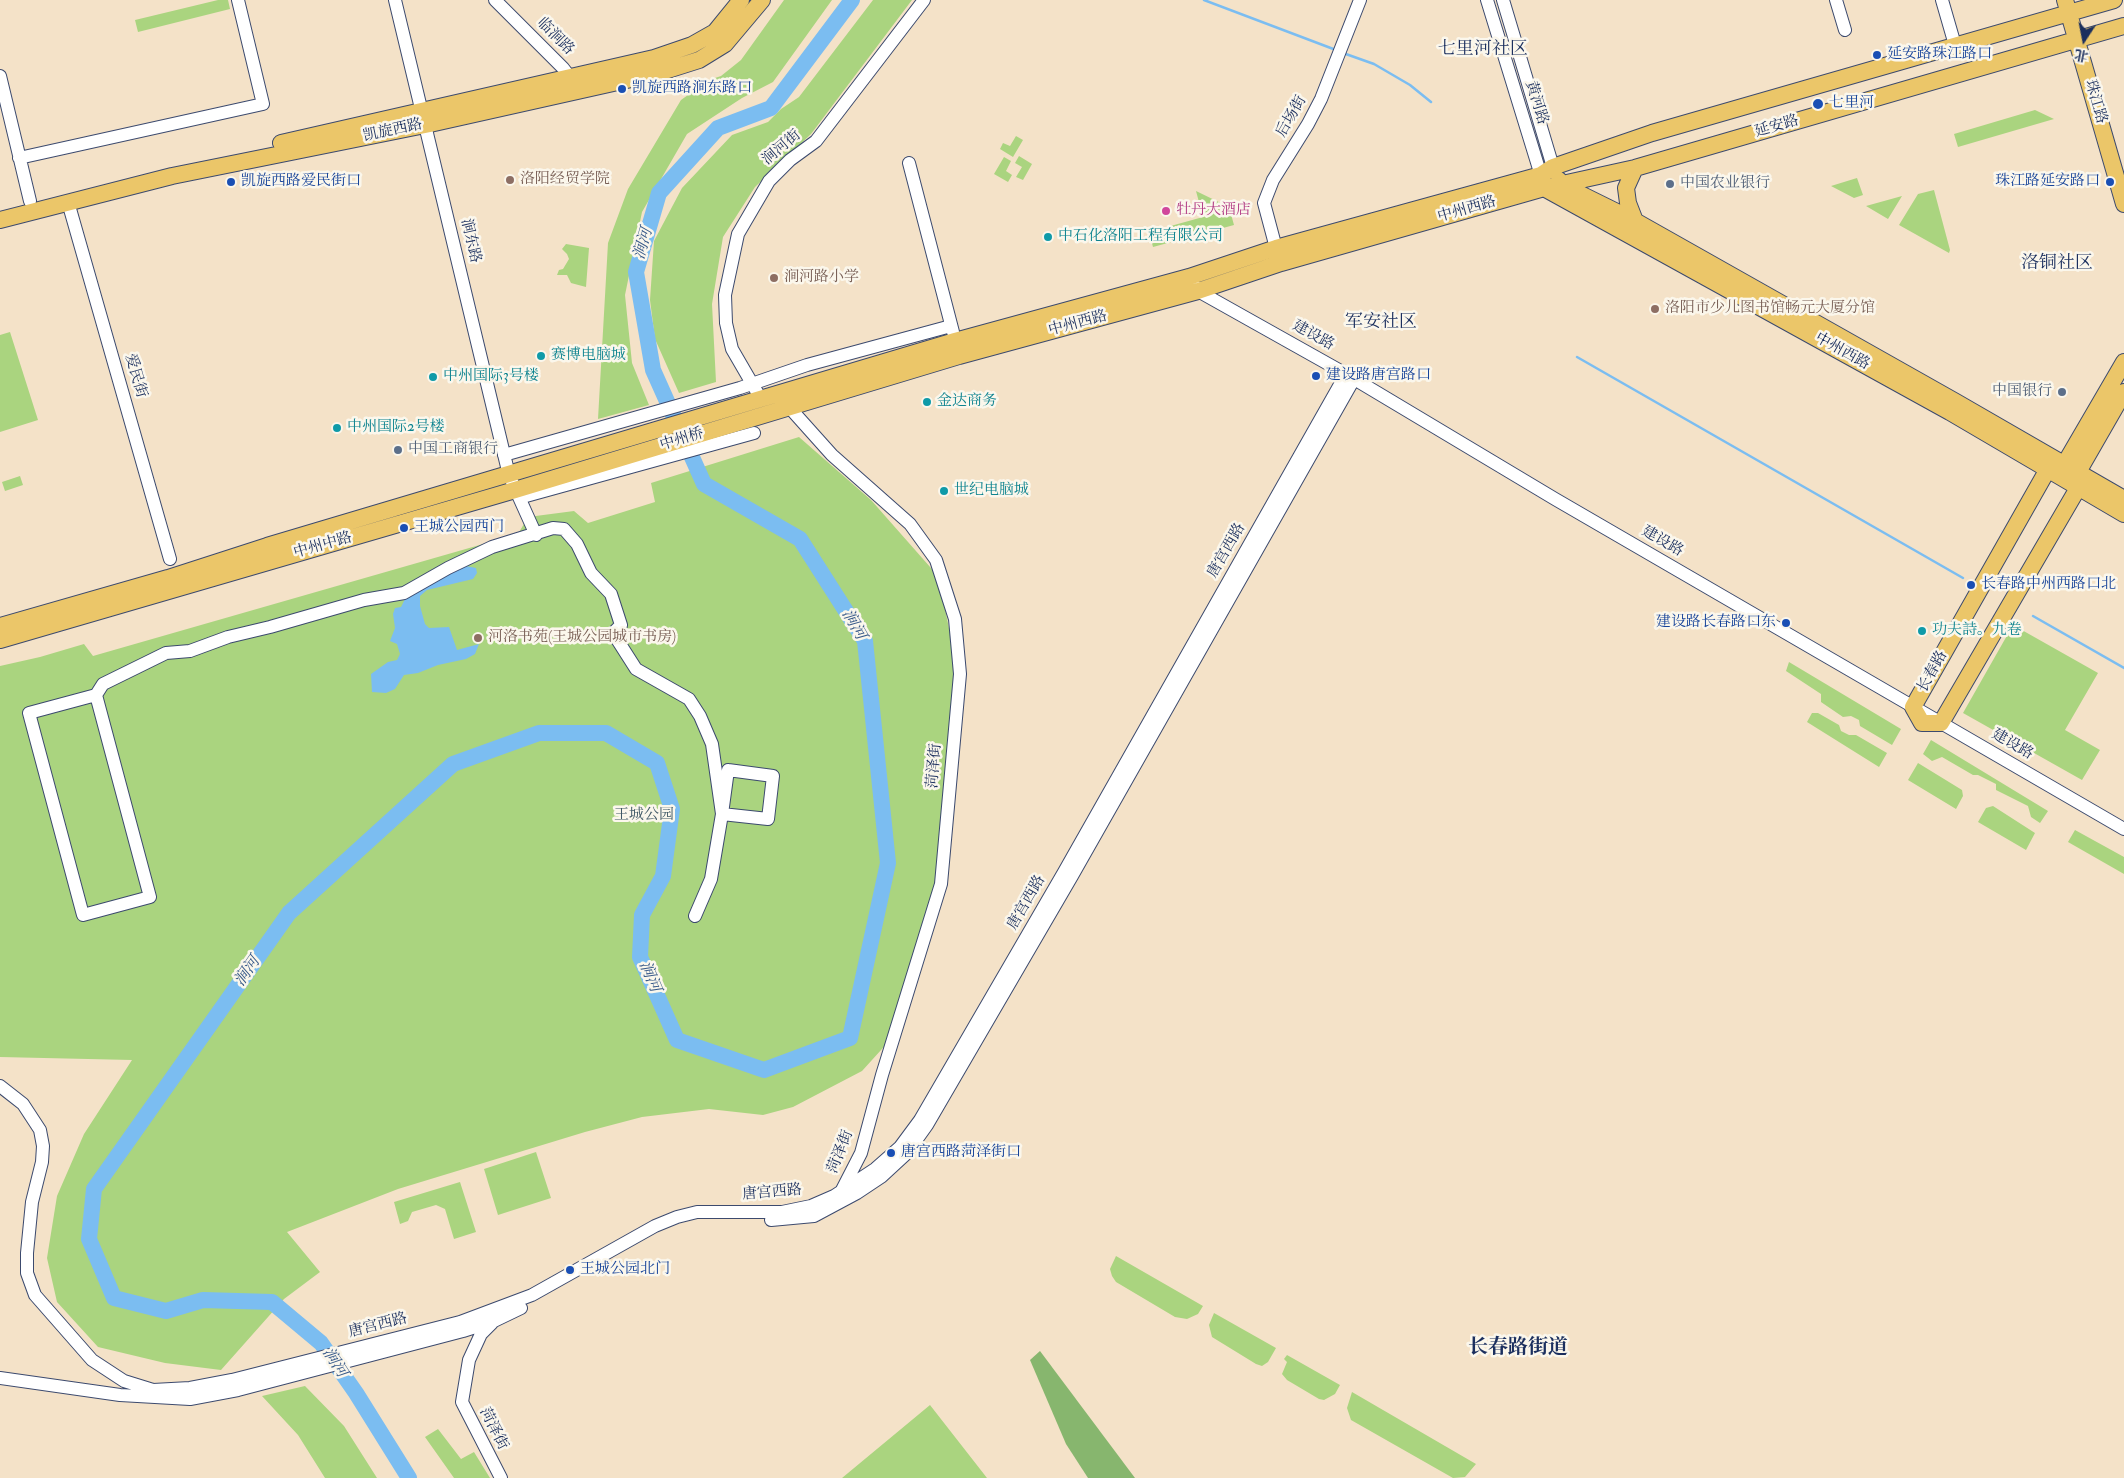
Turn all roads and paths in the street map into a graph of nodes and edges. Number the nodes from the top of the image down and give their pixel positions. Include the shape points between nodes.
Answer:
1 (238, 0) edge
2 (395, 0) edge
3 (401, 0) edge
4 (495, 0) edge
5 (742, 0) edge
6 (762, 0) edge
7 (924, 0) edge
8 (1360, 0) edge
9 (1487, 0) edge
10 (1503, 0) edge
11 (1836, 0) edge
12 (1942, 0) edge
13 (2114, 0) edge
14 (2073, 6) edge
15 (2124, 26) edge
16 (1845, 30) dead end
17 (2083, 38) junction
18 (1955, 45) junction
19 (0, 76) edge
20 (570, 77) junction
21 (426, 117) junction
22 (20, 158) junction
23 (909, 164) dead end
24 (2124, 165) edge
25 (1634, 168) junction
26 (1550, 178) junction
27 (30, 201) junction
28 (68, 202) junction
29 (2124, 204) edge
30 (0, 208) edge
31 (0, 220) edge
32 (1636, 221) junction
33 (1276, 248) junction
34 (1192, 287) junction
35 (955, 341) junction
36 (2124, 362) edge
37 (1348, 379) junction
38 (753, 384) junction
39 (2124, 392) edge
40 (787, 399) junction
41 (753, 413) junction
42 (507, 455) junction
43 (613, 459) joint
44 (2048, 469) junction
45 (2073, 475) junction
46 (515, 481) junction
47 (2124, 499) edge
48 (2124, 514) edge
49 (536, 535) junction
50 (170, 559) dead end
51 (45, 613) junction
52 (0, 614) edge
53 (0, 626) edge
54 (32, 630) junction
55 (0, 640) edge
56 (0, 653) edge
57 (96, 695) junction
58 (1913, 707) junction
59 (1922, 723) junction
60 (1941, 723) junction
61 (722, 814) junction
62 (2124, 829) edge
63 (2124, 839) edge
64 (695, 916) dead end
65 (0, 1086) edge
66 (842, 1190) junction
67 (493, 1316) junction
68 (0, 1378) edge
69 (235, 1385) junction
70 (501, 1478) edge

1 - 22 street via 263,104
2 - 21 street, 涧东路
3 - 21 street, 涧东路
4 - 20 street, 临涧路
5 - 20 main road, 凯旋西路 via 715,32 692,45 654,58
6 - 21 main road, 凯旋西路 via 725,44 699,60 658,73
7 - 38 street, 涧河街 via 816,141 769,180 738,234 726,295 726,323 732,349
8 - 33 street, 后场街 via 1338,60 1312,116 1273,180 1264,203
9 - 26 street, 黄河路
10 - 26 street, 黄河路
11 - 16 street
12 - 18 street
13 - 14 main road, 延安路
14 - 17 main road, 珠江路
14 - 18 main road, 延安路
15 - 17 main road, 延安路
17 - 24 main road, 珠江路
17 - 25 main road, 延安路
17 - 29 main road, 珠江路
18 - 26 main road, 延安路 via 1652,133
19 - 22 street
20 - 21 main road, 凯旋西路
21 - 27 main road, 凯旋西路
21 - 28 main road, 凯旋西路
21 - 42 street, 涧东路
22 - 27 street
23 - 35 street
25 - 26 main road, 延安路
25 - 32 main road via 1626,188
26 - 32 main road, 中州西路
26 - 33 main road, 中州西路
26 - 34 main road, 中州西路 via 1281,263
26 - 44 main road, 中州西路
27 - 30 main road, 凯旋西路
28 - 31 main road, 凯旋西路
28 - 50 street, 爱民街
32 - 45 main road, 中州西路 via 1956,402
33 - 34 main road, 中州西路
34 - 35 main road, 中州西路
34 - 37 street, 建设路
35 - 38 street via 807,365
35 - 40 main road, 中州西路
36 - 45 main road
37 - 58 street, 建设路
37 - 59 street, 建设路 via 1552,506
37 - 66 street, 唐宫西路 via 920,1120 900,1147 875,1170
37 - 67 street, 唐宫西路 via 1072,876 928,1125 907,1154 881,1177 814,1216 785,1220 696,1219 678,1222 656,1231 537,1301
38 - 41 street, 涧河街
38 - 42 street
39 - 45 main road
40 - 41 main road, 中州西路
40 - 41 main road, 中州西路
40 - 66 street, 菏泽街 via 832,455 910,524 936,560 955,619 960,674 941,884 861,1153
41 - 43 main road, 中州桥
42 - 46 street, 涧东路
43 - 46 main road, 中州中路
44 - 45 main road
44 - 45 main road, 中州西路
44 - 58 main road, 长春路
45 - 47 main road, 中州西路
45 - 48 main road, 中州西路
45 - 60 main road
46 - 49 street, 涧东路
46 - 51 main road, 中州中路 via 267,546
46 - 54 main road, 中州中路
49 - 57 street via 492,547 404,594 364,600 228,637 190,651 166,653 103,684
49 - 61 street via 553,528 564,529 577,544 591,573 611,594 621,625 613,633 636,669 689,700 700,716 712,744
51 - 52 main road, 中州中路
51 - 53 main road, 中州中路
54 - 55 main road, 中州中路
54 - 56 main road, 中州中路
57 - 57 street via 29,713 83,914 150,897
58 - 59 main road, 长春路
58 - 60 street, 建设路
59 - 60 main road
59 - 63 street, 建设路
60 - 62 street, 建设路
61 - 61 street via 768,820 773,776 728,770
61 - 64 street via 711,879
65 - 69 street, 唐宫西路 via 23,1104 40,1130 43,1146 26,1253 27,1273 35,1295 92,1360 124,1381 154,1390
66 - 67 street, 唐宫西路 via 811,1206 782,1212 697,1212 677,1217
67 - 69 street, 唐宫西路
67 - 70 street, 菏泽街 via 469,1360 462,1402
68 - 69 street, 唐宫西路 via 190,1399

